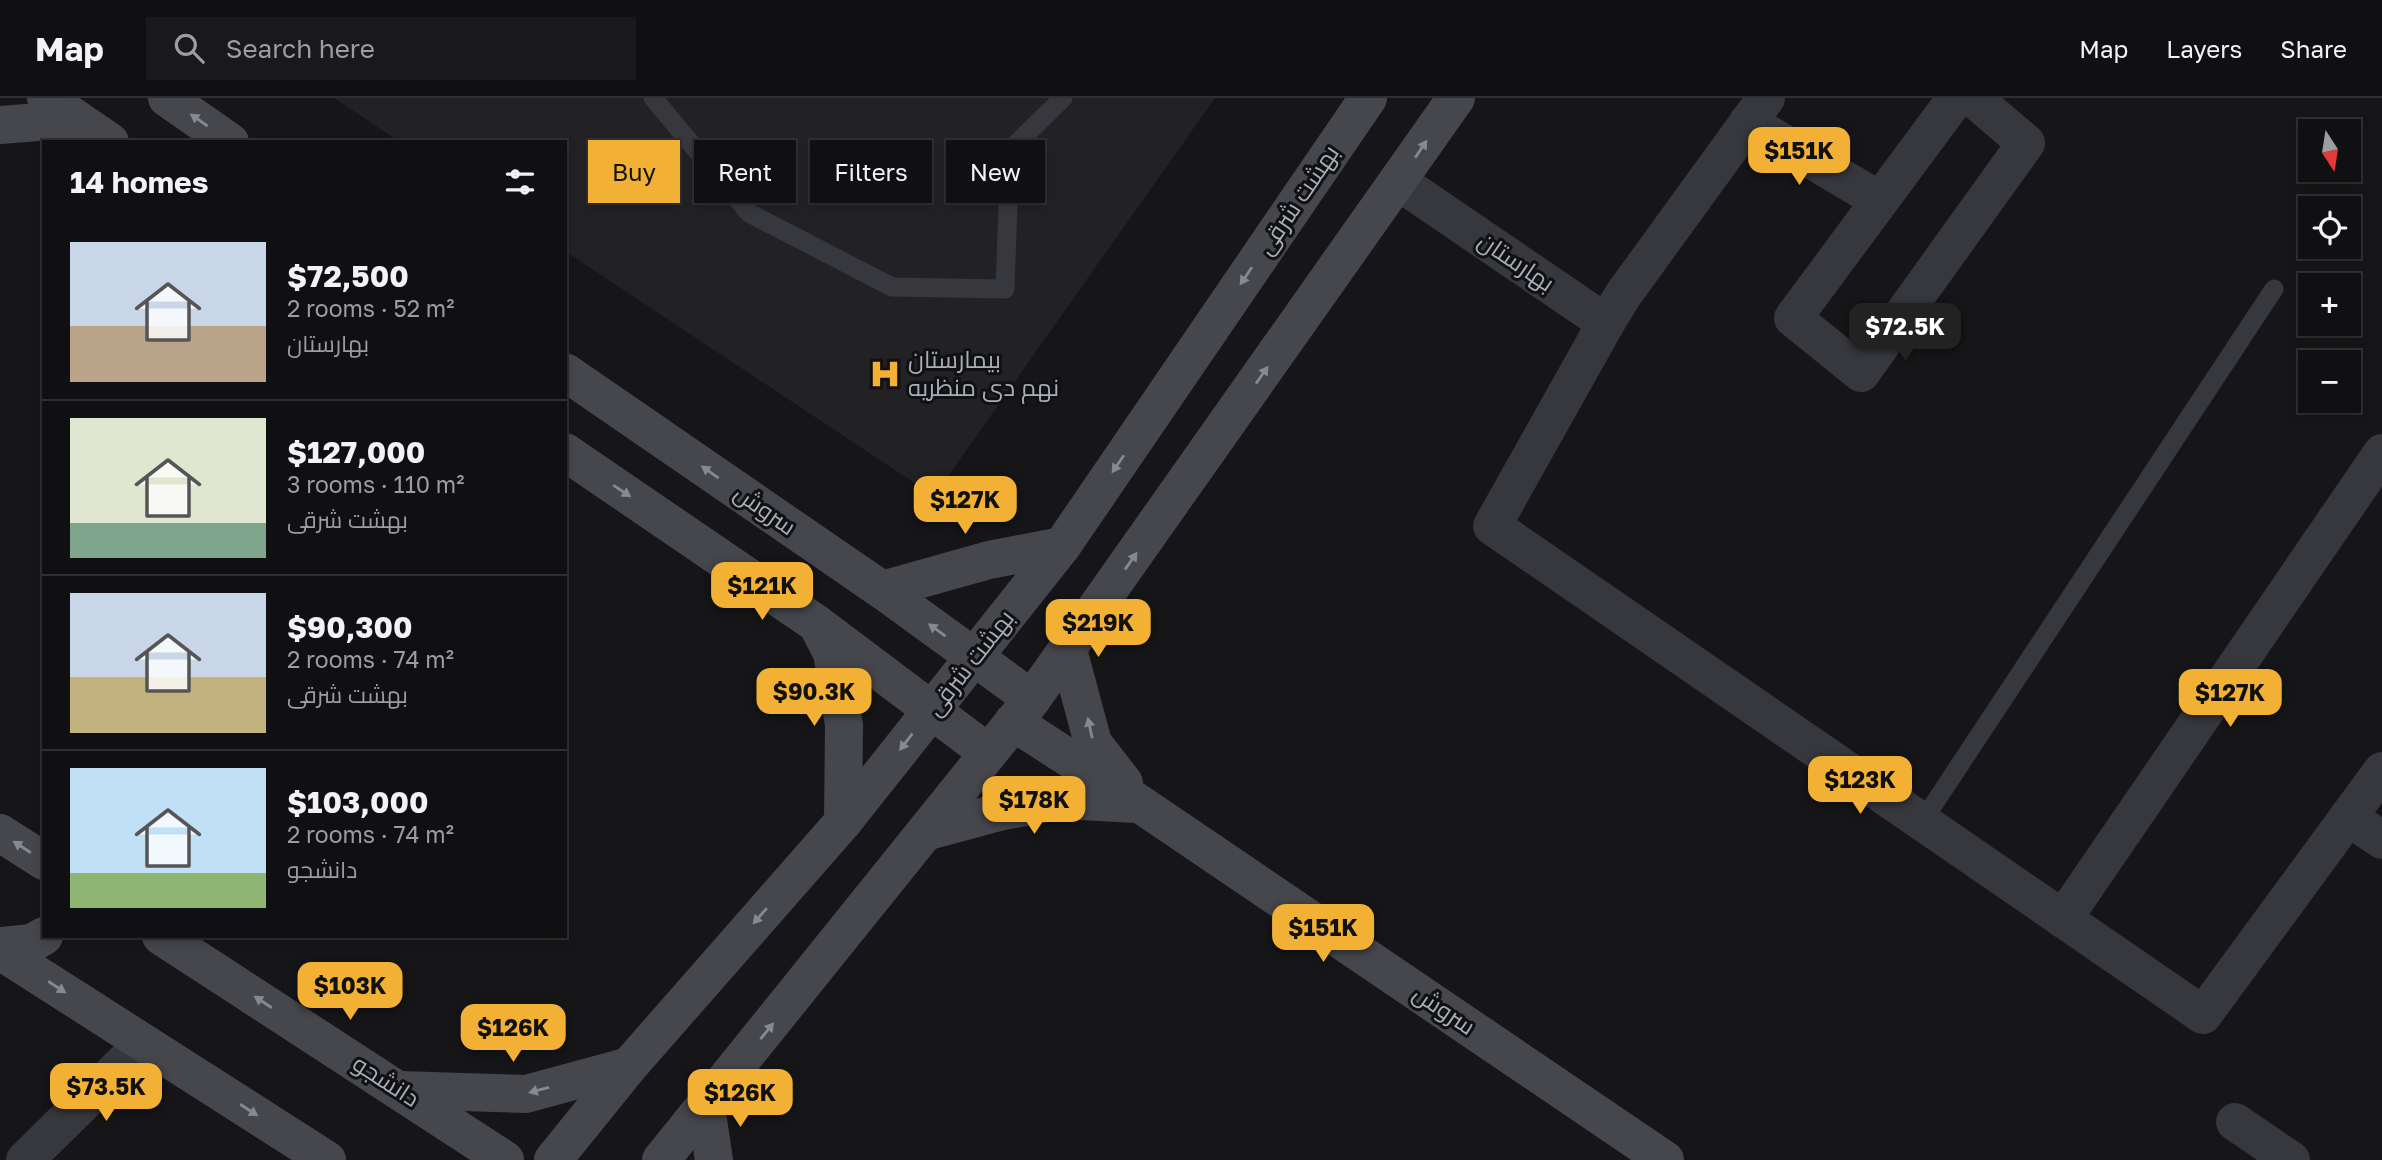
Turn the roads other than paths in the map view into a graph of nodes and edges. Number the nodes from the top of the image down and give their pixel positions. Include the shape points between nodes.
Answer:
1 (167, 98) edge
2 (653, 98) edge
3 (1063, 98) edge
4 (1368, 98) edge
5 (1456, 98) edge
6 (1956, 98) edge
7 (1973, 98) edge
8 (61, 108) edge
9 (1757, 110) edge
10 (0, 125) edge
11 (107, 140) edge
12 (227, 140) edge
13 (1399, 182) junction
14 (1879, 200) junction
15 (2274, 289) dead end
16 (1614, 309) junction
17 (567, 373) edge
18 (567, 453) edge
19 (2382, 453) edge
20 (1062, 546) junction
21 (882, 590) junction
22 (817, 624) junction
23 (1068, 650) junction
24 (974, 657) junction
25 (931, 711) junction
26 (1022, 711) junction
27 (987, 752) junction
28 (2382, 771) edge
29 (1140, 804) junction
30 (2348, 817) junction
31 (843, 822) junction
32 (1923, 822) junction
33 (925, 832) junction
34 (0, 833) edge
35 (2382, 839) edge
36 (42, 860) edge
37 (2063, 919) junction
38 (42, 937) edge
39 (164, 938) edge
40 (0, 948) edge
41 (144, 1043) junction
42 (629, 1066) junction
43 (400, 1090) junction
44 (706, 1107) junction
45 (2235, 1122) dead end
46 (25, 1160) edge
47 (327, 1160) edge
48 (505, 1160) edge
49 (553, 1160) edge
50 (662, 1160) edge
51 (714, 1160) edge
52 (1665, 1160) edge
53 (2291, 1160) edge

12 -> 1 main road
2 - 3 lane via 749,213 892,287 1005,289 1010,150
4 -> 20 main road, بهشت شرقی
13 -> 5 main road
6 - 14 street
7 - 14 street via 2026,143 1861,373 1793,318
8 - 10 main road
8 - 11 main road
9 - 14 street
9 - 16 street
13 - 16 street, بهارستان
23 -> 13 main road
15 - 32 lane
16 - 32 street via 1492,526
21 -> 17 main road, سروش
18 -> 22 main road
19 - 37 street
20 - 21 main road via 989,560
20 - 24 main road, بهشت شرقی
24 -> 21 main road, سروش
22 - 25 main road
22 - 31 main road via 832,653 844,724
23 - 26 main road
29 -> 23 main road via 1093,743
24 - 25 main road, بهشت شرقی
24 - 26 main road, سروش
25 - 27 main road
25 -> 31 main road, بهشت شرقی
26 - 27 main road
26 - 29 main road, سروش
27 - 33 main road
28 - 30 street
29 - 33 main road via 1063,800
29 - 52 main road, سروش
30 - 35 street
30 - 37 street via 2203,1015
31 -> 42 main road, بهشت شرقی
32 - 37 street
44 -> 33 main road
36 -> 34 main road
38 - 40 main road
43 -> 39 main road, دانشجو
40 -> 41 main road
41 - 46 street
41 -> 47 main road
42 -> 43 main road via 526,1094
42 - 49 main road, بهشت شرقی
43 - 48 main road, دانشجو
44 - 50 main road
44 - 51 main road
45 - 53 street

